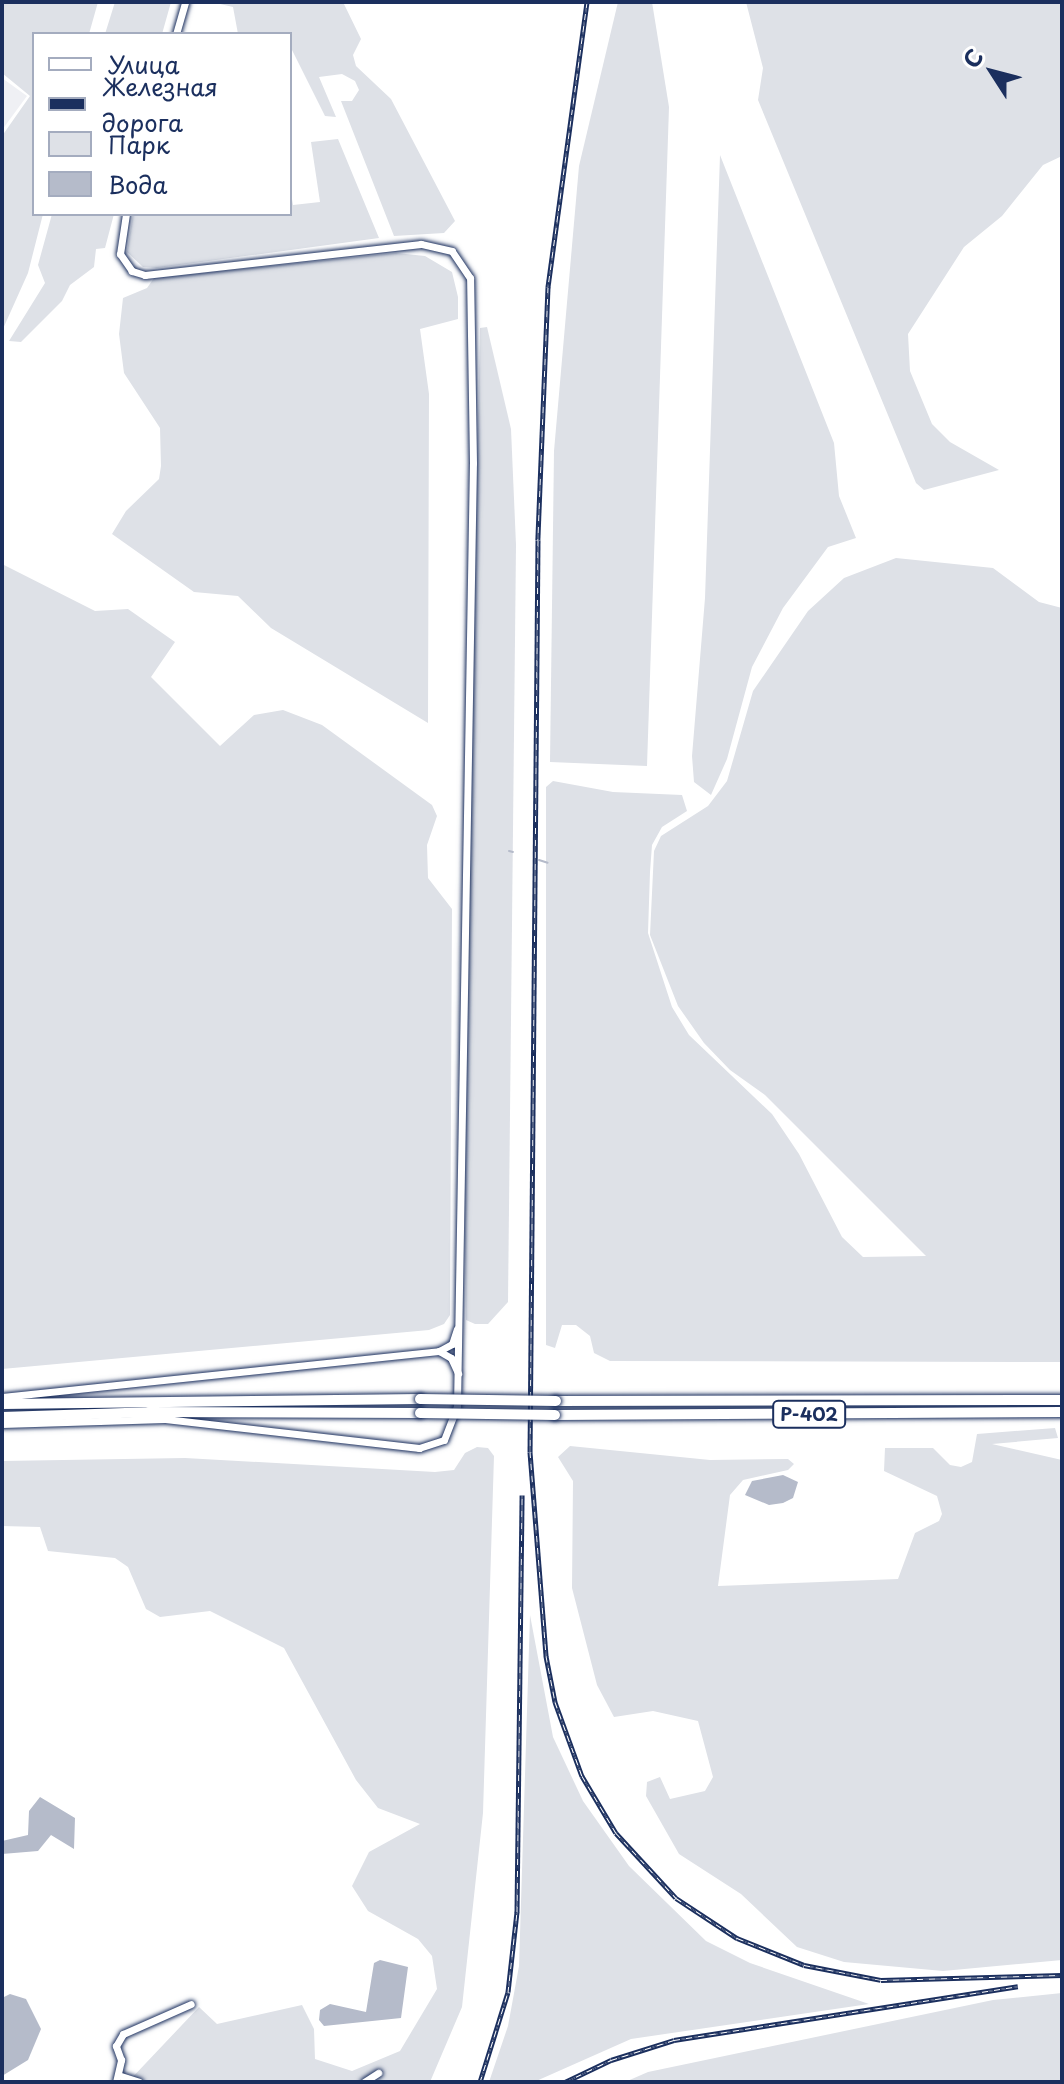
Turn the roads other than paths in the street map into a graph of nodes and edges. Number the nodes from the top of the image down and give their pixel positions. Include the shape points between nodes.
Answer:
1 (185, 2) edge
2 (177, 32) edge
3 (126, 216) edge
4 (460, 1298) junction
5 (439, 1351) junction
6 (459, 1386) junction
7 (2, 1397) edge
8 (1062, 1400) edge
9 (2, 1404) edge
10 (1062, 1412) edge
11 (2, 1417) edge
12 (2, 1424) edge
13 (191, 2004) dead end
14 (378, 2073) dead end
15 (119, 2079) edge
16 (139, 2082) edge
17 (364, 2082) edge

1 - 2 street
3 - 4 street via 120,254 132,271 145,275 431,244 458,256 470,278 473,448
4 - 5 street via 455,1338
4 - 6 street
5 - 6 street via 453,1362
5 - 7 street via 128,1388
6 - 12 street via 450,1432 428,1447 165,1419
8 - 9 main road, Р-402, bridge
10 - 11 main road, Р-402, bridge via 149,1412
13 - 15 street via 123,2034 116,2046
14 - 17 street
15 - 16 street

